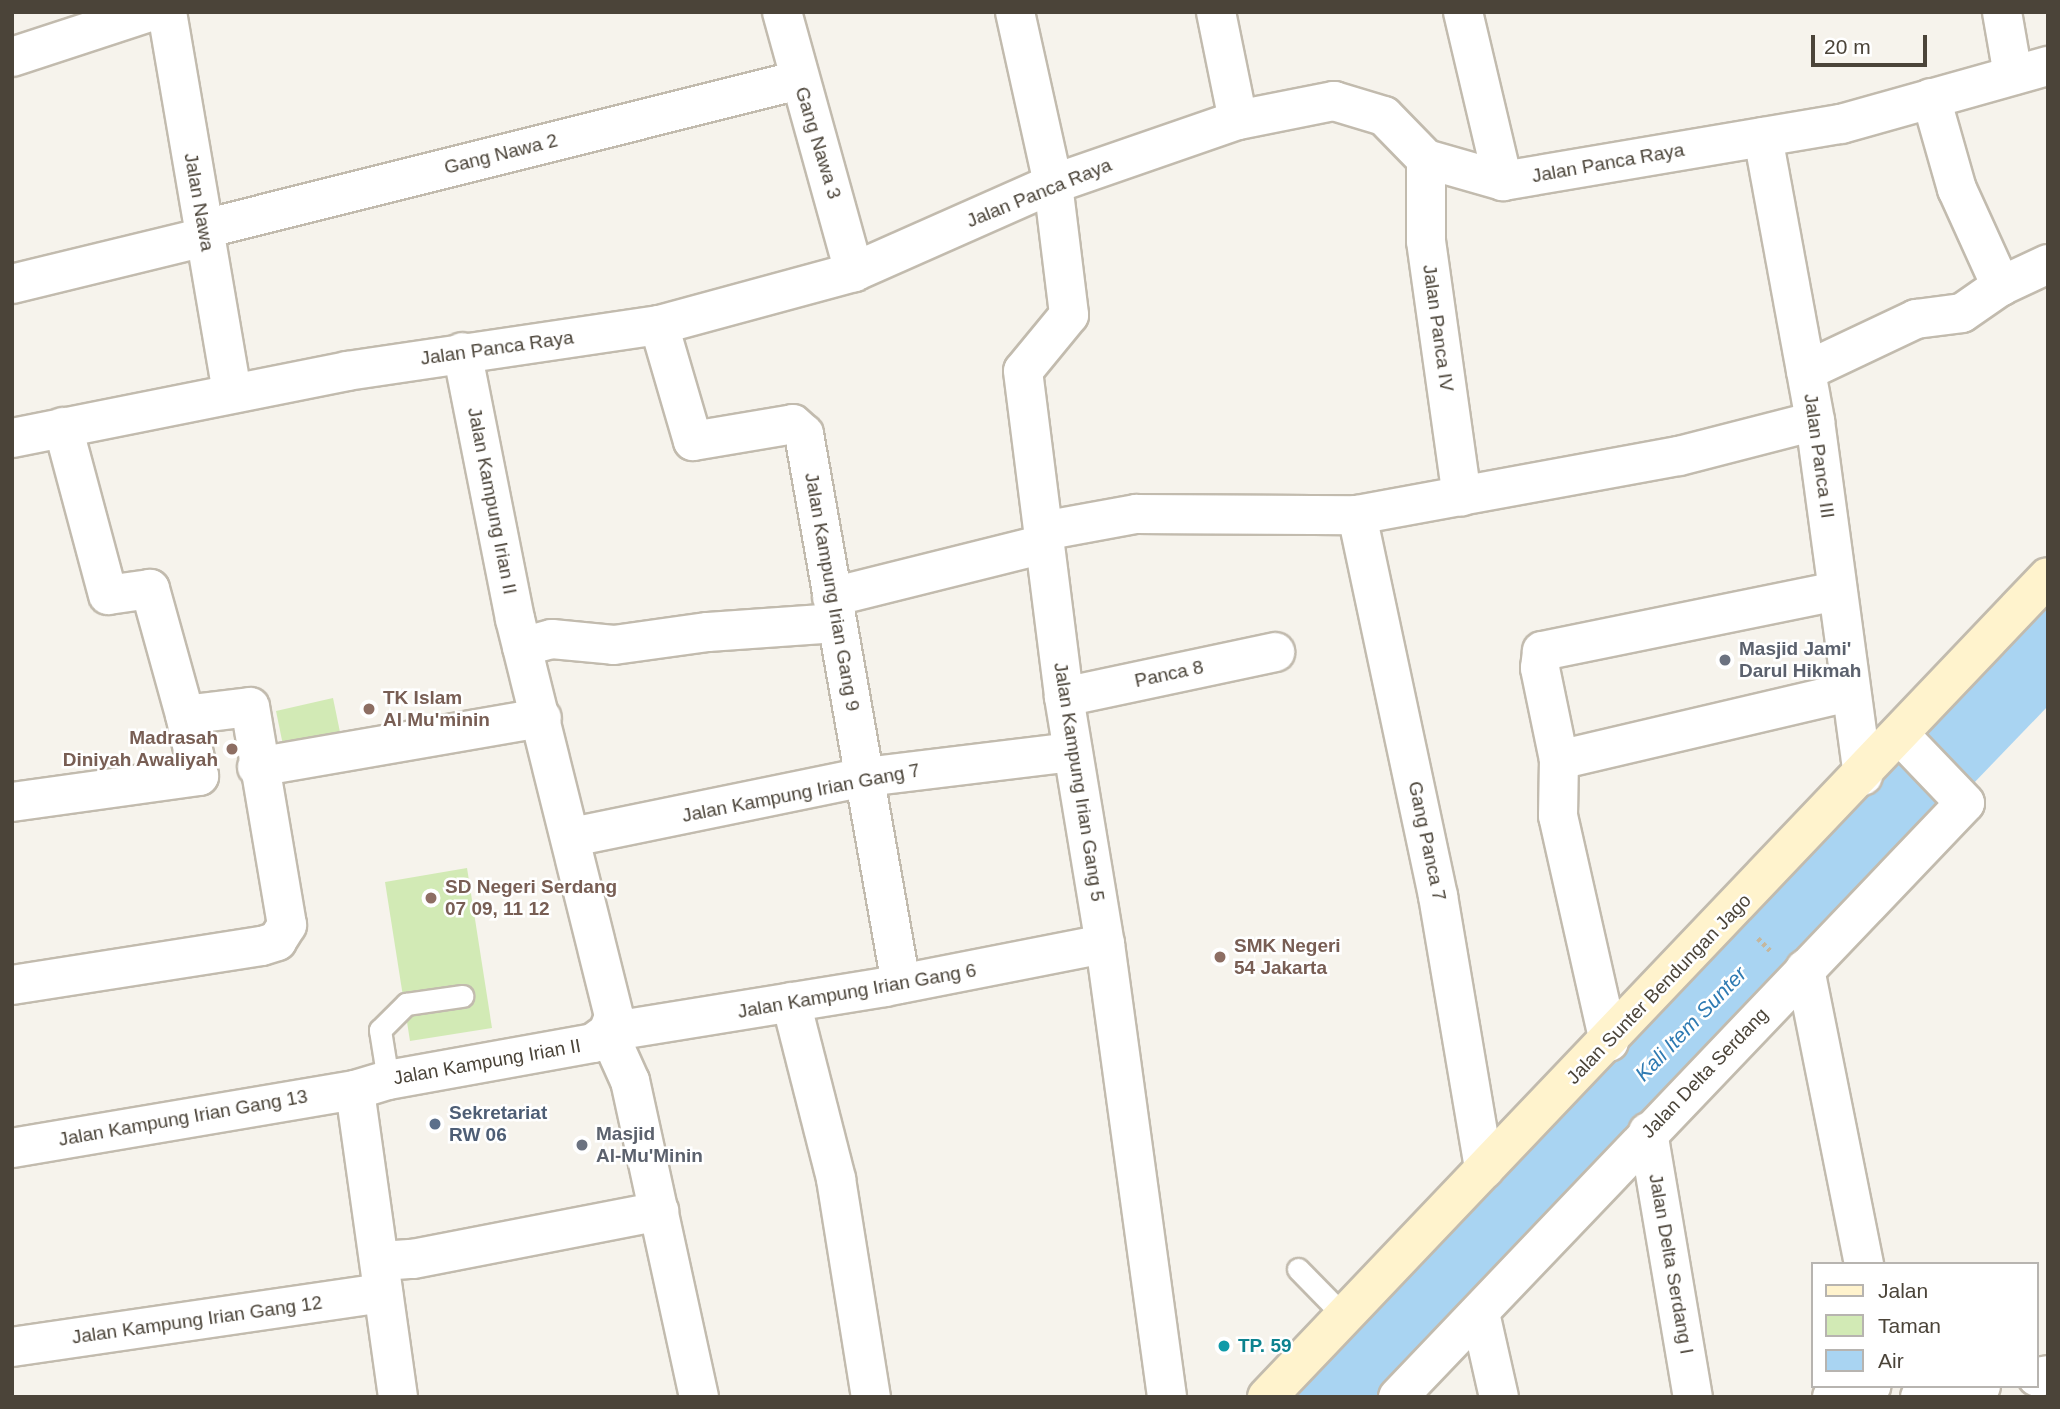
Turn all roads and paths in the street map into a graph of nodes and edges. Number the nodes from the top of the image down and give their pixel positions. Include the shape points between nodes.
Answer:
1 (150, 12) edge
2 (167, 12) edge
3 (782, 12) edge
4 (1015, 12) edge
5 (1216, 12) edge
6 (1463, 12) edge
7 (2002, 12) edge
8 (12, 57) edge
9 (2031, 70) edge
10 (799, 80) junction
11 (1931, 98) junction
12 (1238, 120) junction
13 (1763, 138) junction
14 (1426, 159) junction
15 (1503, 181) junction
16 (1053, 184) junction
17 (205, 233) junction
18 (2048, 264) edge
19 (854, 272) junction
20 (12, 284) edge
21 (2001, 286) junction
22 (659, 325) junction
23 (462, 352) junction
24 (1806, 371) junction
25 (232, 392) junction
26 (1815, 421) junction
27 (63, 427) junction
28 (12, 438) edge
29 (1462, 496) junction
30 (1357, 515) junction
31 (1044, 538) junction
32 (2048, 577) edge
33 (1836, 591) junction
34 (834, 610) junction
35 (522, 647) junction
36 (1275, 652) dead end
37 (1849, 692) junction
38 (1064, 697) junction
39 (185, 715) junction
40 (542, 719) junction
41 (1903, 739) junction
42 (1073, 752) junction
43 (1559, 760) junction
44 (257, 767) junction
45 (1863, 776) junction
46 (865, 777) junction
47 (12, 802) edge
48 (572, 837) junction
49 (1748, 928) dead end
50 (1105, 944) junction
51 (1790, 962) junction
52 (901, 984) junction
53 (12, 985) edge
54 (462, 996) dead end
55 (791, 1002) junction
56 (608, 1032) junction
57 (1609, 1042) junction
58 (371, 1085) junction
59 (1648, 1132) junction
60 (12, 1147) edge
61 (1484, 1169) junction
62 (659, 1211) junction
63 (1864, 1262) edge
64 (1298, 1269) dead end
65 (382, 1277) junction
66 (1480, 1313) junction
67 (1344, 1316) junction
68 (12, 1347) edge
69 (1866, 1388) edge
70 (1880, 1388) edge
71 (1970, 1388) edge
72 (398, 1397) edge
73 (699, 1397) edge
74 (871, 1397) edge
75 (1167, 1397) edge
76 (1267, 1397) edge
77 (1398, 1397) edge
78 (1499, 1397) edge
79 (1693, 1397) edge
80 (1832, 1397) edge
81 (1910, 1397) edge
82 (1920, 1397) edge

1 - 8 street
2 - 17 street, Jalan Nawa
3 - 10 street, Gang Nawa 3
4 - 16 street, Jalan Kampung Irian Gang 5
5 - 12 street
6 - 15 street
7 - 9 street
9 - 11 street, Jalan Panca Raya
10 - 17 street, Gang Nawa 2
10 - 19 street, Gang Nawa 3
11 - 13 street, Jalan Panca Raya via 1841,124
11 - 21 street via 1956,189
12 - 14 street, Jalan Panca Raya via 1334,102 1384,116
12 - 16 street, Jalan Panca Raya
13 - 15 street, Jalan Panca Raya
13 - 24 street, Jalan Panca III
14 - 15 street, Jalan Panca Raya
14 - 29 street, Jalan Panca IV via 1426,241
16 - 19 street, Jalan Panca Raya
16 - 31 street, Jalan Kampung Irian Gang 5 via 1069,315 1023,371
17 - 20 street, Gang Nawa 2
17 - 25 street, Jalan Nawa
18 - 21 street
19 - 22 street, Jalan Panca Raya
21 - 24 street via 1962,313 1916,318
22 - 23 street, Jalan Panca Raya
22 - 34 street, Jalan Kampung Irian Gang 9 via 688,438 702,440 793,424 804,435
23 - 25 street, Jalan Panca Raya
23 - 35 street, Jalan Kampung Irian II
24 - 26 street, Jalan Panca III
25 - 27 street, Jalan Panca Raya
26 - 29 street via 1679,456
26 - 33 street, Jalan Panca III
27 - 28 street, Jalan Panca Raya
27 - 39 street via 108,595 150,589
29 - 30 street
30 - 31 street via 1136,514
30 - 61 street, Gang Panca 7 via 1438,896
31 - 34 street
31 - 38 street, Jalan Kampung Irian Gang 5
32 - 41 street, Jalan Sunter Bendungan Jago
33 - 37 street, Jalan Panca III
33 - 43 street via 1542,651 1540,668
34 - 35 street via 741,629 614,645 552,639
34 - 46 street, Jalan Kampung Irian Gang 9
35 - 40 street, Jalan Kampung Irian II
36 - 38 street, Panca 8
37 - 43 street
37 - 45 street, Jalan Panca III
38 - 42 street, Jalan Kampung Irian Gang 5
39 - 44 street via 250,707
39 - 47 street via 199,776
40 - 44 street
40 - 48 street, Jalan Kampung Irian II
41 - 45 street, Jalan Sunter Bendungan Jago
41 - 51 street, Jalan Delta Serdang via 1965,803
42 - 46 street, Jalan Kampung Irian Gang 7
42 - 50 street, Jalan Kampung Irian Gang 5
43 - 57 street via 1558,816
44 - 53 street via 287,926 277,941
45 - 57 street, Jalan Sunter Bendungan Jago
46 - 48 street, Jalan Kampung Irian Gang 7
46 - 52 street, Jalan Kampung Irian Gang 9
48 - 56 street, Jalan Kampung Irian II via 614,1016
49 - 51 path
50 - 52 street, Jalan Kampung Irian Gang 6
50 - 75 street, Jalan Kampung Irian Gang 5
51 - 59 street, Jalan Delta Serdang
51 - 63 street
52 - 55 street, Jalan Kampung Irian Gang 6
54 - 58 lane via 406,1004 380,1030
55 - 56 street, Jalan Kampung Irian Gang 6
55 - 74 street via 836,1179
56 - 58 street, Jalan Kampung Irian II via 593,1043
56 - 62 street via 630,1081
57 - 61 street, Jalan Sunter Bendungan Jago
58 - 60 street, Jalan Kampung Irian Gang 13
58 - 65 street
59 - 66 street, Jalan Delta Serdang
59 - 79 street, Jalan Delta Serdang I
61 - 67 street, Jalan Sunter Bendungan Jago
62 - 65 street, Jalan Kampung Irian Gang 12 via 413,1259
62 - 73 street
64 - 67 lane
65 - 68 street, Jalan Kampung Irian Gang 12
65 - 72 street
66 - 77 street, Jalan Delta Serdang
66 - 78 street
67 - 76 street, Jalan Sunter Bendungan Jago
69 - 80 street
70 - 81 street
71 - 82 street

